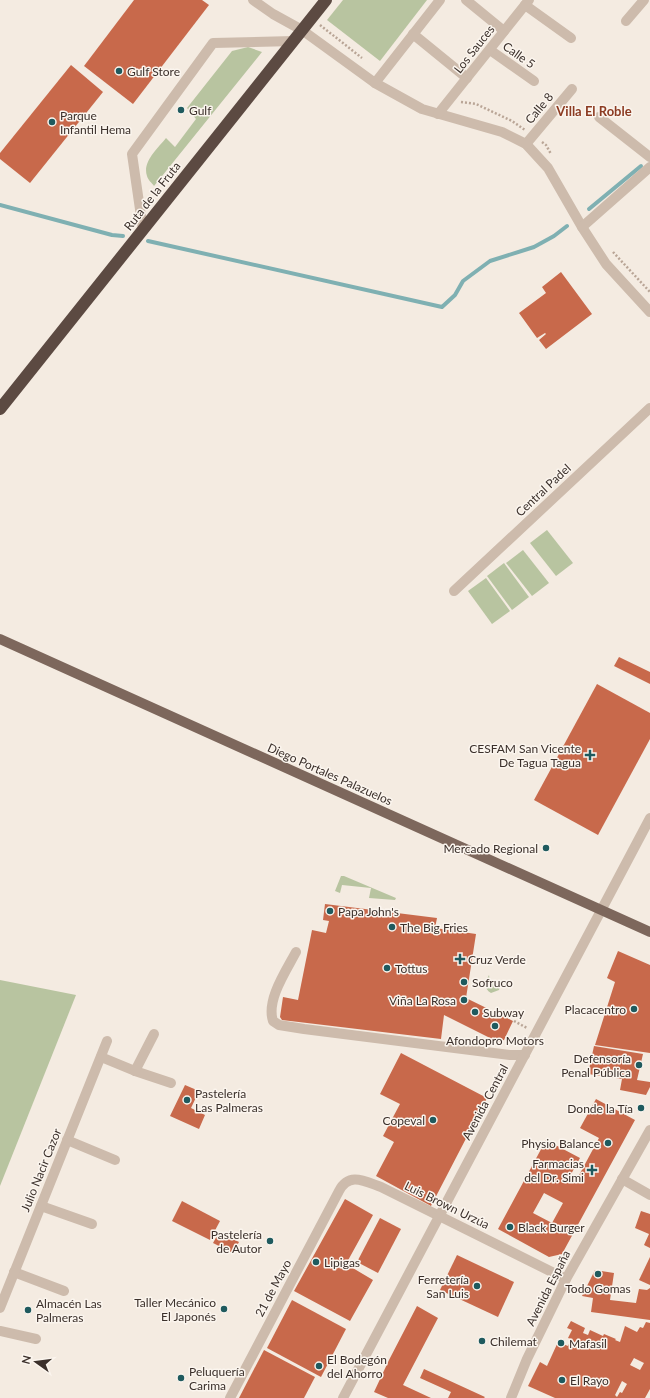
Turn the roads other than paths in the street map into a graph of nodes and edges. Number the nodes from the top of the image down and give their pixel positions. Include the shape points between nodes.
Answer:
1 (253, 0) edge
2 (326, 0) edge
3 (440, 0) edge
4 (466, 0) edge
5 (644, 0) edge
6 (527, 3) edge
7 (626, 21) dead end
8 (302, 30) junction
9 (504, 31) junction
10 (413, 34) junction
11 (571, 38) dead end
12 (294, 41) junction
13 (490, 50) junction
14 (467, 78) junction
15 (534, 81) dead end
16 (375, 83) junction
17 (572, 89) dead end
18 (438, 114) junction
19 (599, 117) dead end
20 (526, 144) junction
21 (650, 158) edge
22 (650, 167) edge
23 (582, 227) junction
24 (142, 230) junction
25 (650, 312) edge
26 (650, 408) edge
27 (0, 409) edge
28 (454, 591) dead end
29 (0, 639) edge
30 (650, 818) edge
31 (601, 911) junction
32 (650, 932) edge
33 (296, 952) dead end
34 (154, 1034) dead end
35 (107, 1041) dead end
36 (525, 1055) junction
37 (101, 1057) junction
38 (135, 1071) junction
39 (171, 1083) dead end
40 (650, 1130) edge
41 (67, 1140) junction
42 (115, 1160) dead end
43 (622, 1179) junction
44 (338, 1191) joint
45 (650, 1195) edge
46 (41, 1206) junction
47 (440, 1215) junction
48 (92, 1224) dead end
49 (14, 1272) junction
50 (566, 1279) junction
51 (64, 1291) dead end
52 (0, 1308) edge
53 (0, 1331) edge
54 (36, 1339) dead end
55 (230, 1398) edge
56 (343, 1398) edge
57 (511, 1398) edge

1 - 8 street
2 - 8 highway, Ruta de la Fruta
3 - 10 street
4 - 9 street
5 - 7 street
6 - 9 street, Los Sauces
6 - 11 street
8 - 12 highway, Ruta de la Fruta
8 - 16 street
9 - 13 street, Los Sauces
10 - 14 street
10 - 16 street
12 - 24 highway, Ruta de la Fruta
12 - 24 street via 213,43 132,154
13 - 14 street, Los Sauces
13 - 15 street, Calle 5
14 - 18 street, Los Sauces
16 - 18 street via 422,109
17 - 20 street, Calle 8
18 - 20 street via 502,132
19 - 21 street
20 - 23 street via 548,168
22 - 23 street
23 - 25 street via 606,264
24 - 27 highway, Ruta de la Fruta
26 - 28 street, Central Padel
29 - 31 main road, Diego Portales Palazuelos
30 - 31 street, Avenida Central
31 - 32 main road, Diego Portales Palazuelos
31 - 36 street, Avenida Central
33 - 36 street via 272,1002 271,1016 273,1021 279,1024
34 - 38 street
35 - 37 street, Julio Nacir Cazor
36 - 47 street, Avenida Central
37 - 38 street
37 - 41 street, Julio Nacir Cazor
38 - 39 street
40 - 43 street, Avenida España
41 - 42 street
41 - 46 street, Julio Nacir Cazor
43 - 45 street
43 - 50 street, Avenida España
44 - 47 street, Luis Brown Urzúa via 343,1183 358,1179 381,1186
44 - 55 street, 21 de Mayo
46 - 48 street
46 - 49 street, Julio Nacir Cazor
47 - 50 street, Luis Brown Urzúa
47 - 56 street, Avenida Central
49 - 51 street
49 - 52 street, Julio Nacir Cazor
50 - 57 street, Avenida España
53 - 54 street

